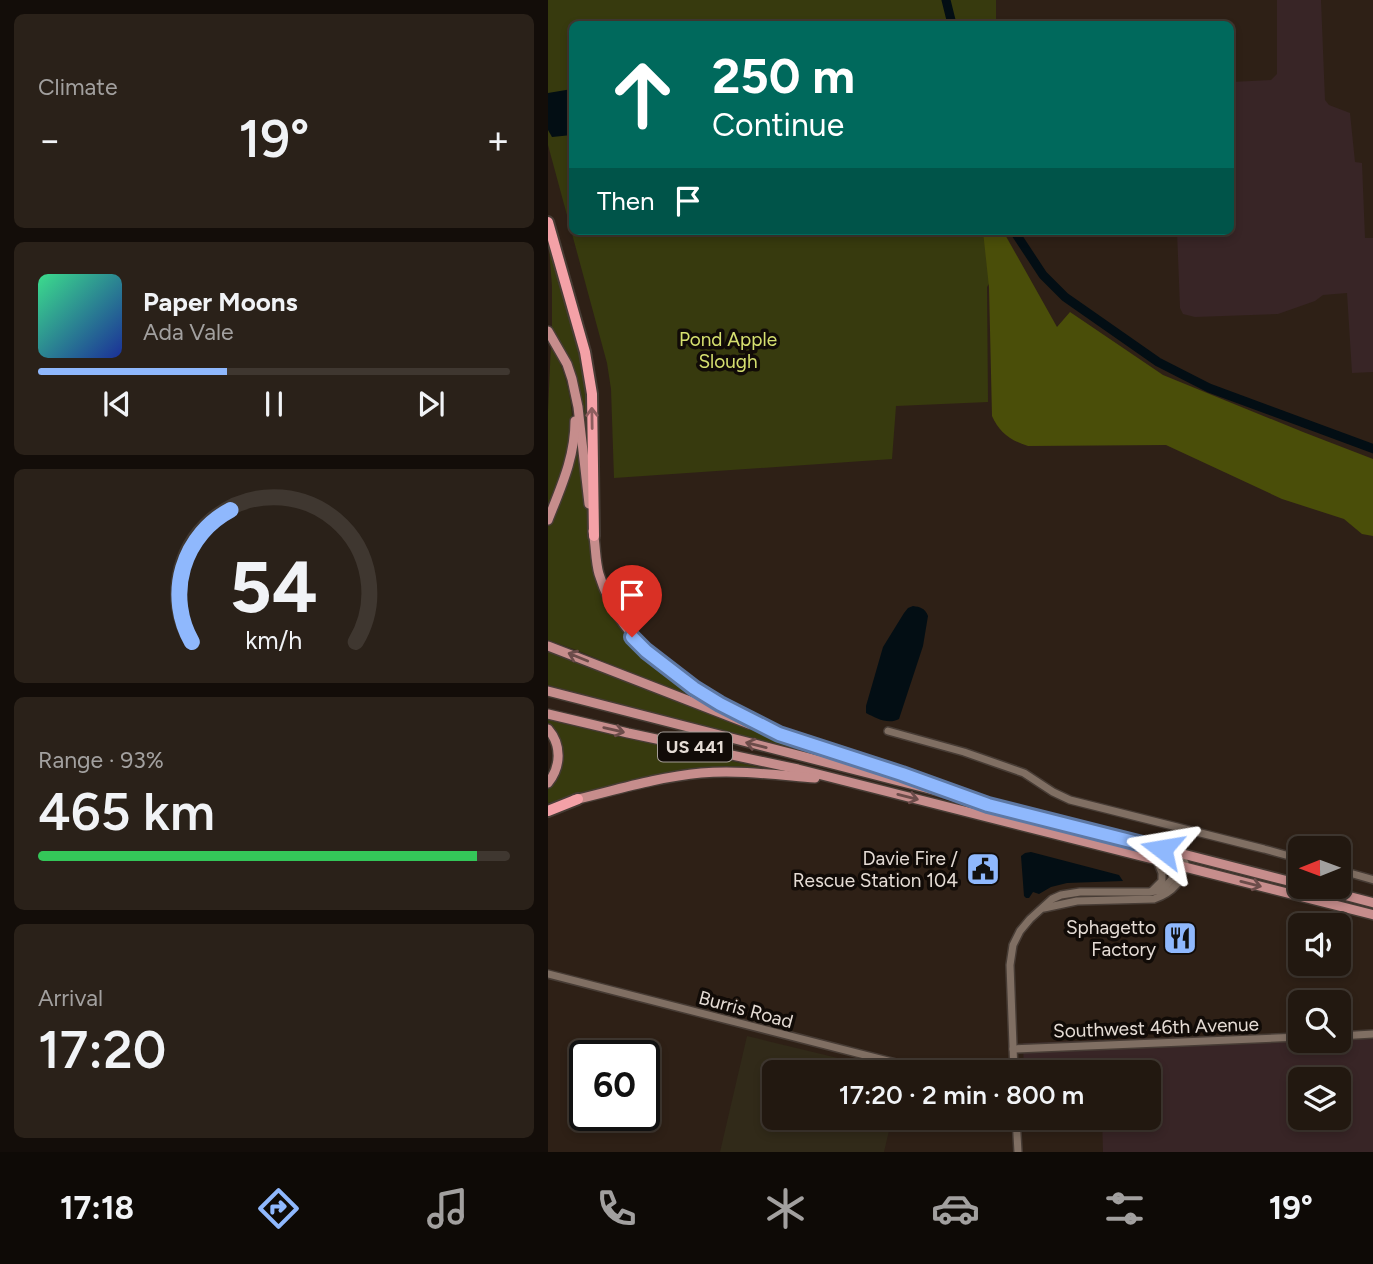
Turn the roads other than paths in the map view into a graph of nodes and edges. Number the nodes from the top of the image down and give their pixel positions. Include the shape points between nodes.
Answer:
1 (548, 222) edge
2 (548, 331) edge
3 (575, 391) junction
4 (548, 520) edge
5 (594, 536) junction
6 (548, 646) edge
7 (548, 691) edge
8 (548, 714) edge
9 (548, 729) edge
10 (888, 731) dead end
11 (779, 734) junction
12 (842, 781) junction
13 (548, 783) edge
14 (578, 799) joint
15 (988, 805) junction
16 (548, 809) edge
17 (1185, 855) junction
18 (1288, 856) edge
19 (1157, 861) junction
20 (1182, 867) junction
21 (1351, 874) edge
22 (1373, 880) edge
23 (1288, 881) edge
24 (1102, 892) junction
25 (1149, 892) junction
26 (1288, 894) edge
27 (1351, 897) edge
28 (1091, 900) junction
29 (1312, 900) edge
30 (1373, 903) edge
31 (1043, 908) junction
32 (1373, 915) edge
33 (548, 974) edge
34 (1373, 1034) edge
35 (1351, 1035) edge
36 (1288, 1038) edge
37 (1013, 1049) junction
38 (884, 1060) edge
39 (1013, 1060) edge
40 (1017, 1130) edge
41 (1018, 1152) edge

5 -> 1 highway via 589,373
2 - 3 main road via 567,363
3 - 4 main road via 574,446
3 - 5 main road
5 - 11 main road via 596,559 611,605 632,637 694,688
11 -> 6 main road
15 -> 7 main road, US 441
8 -> 12 main road, US 441
9 - 13 main road via 558,755
10 - 18 street via 1024,773 1070,800
11 - 15 main road
12 - 14 main road via 754,773 701,774
12 -> 19 main road, US 441
14 - 16 highway
15 - 17 main road, US 441
17 - 20 street
17 - 23 main road, US 441
19 - 20 main road, US 441
19 - 25 street via 1162,881
20 - 25 street via 1166,887
20 -> 26 main road, US 441
20 - 28 street via 1173,890 1154,900
21 - 22 street
24 - 25 street
24 - 28 street
24 - 31 street via 1061,895
27 - 30 main road
28 - 31 street
29 - 32 main road, US 441
31 - 37 street via 1013,945
33 - 38 street, Burris Road
34 - 35 street
36 - 37 street, Southwest 46th Avenue
37 - 39 street
40 - 41 street

